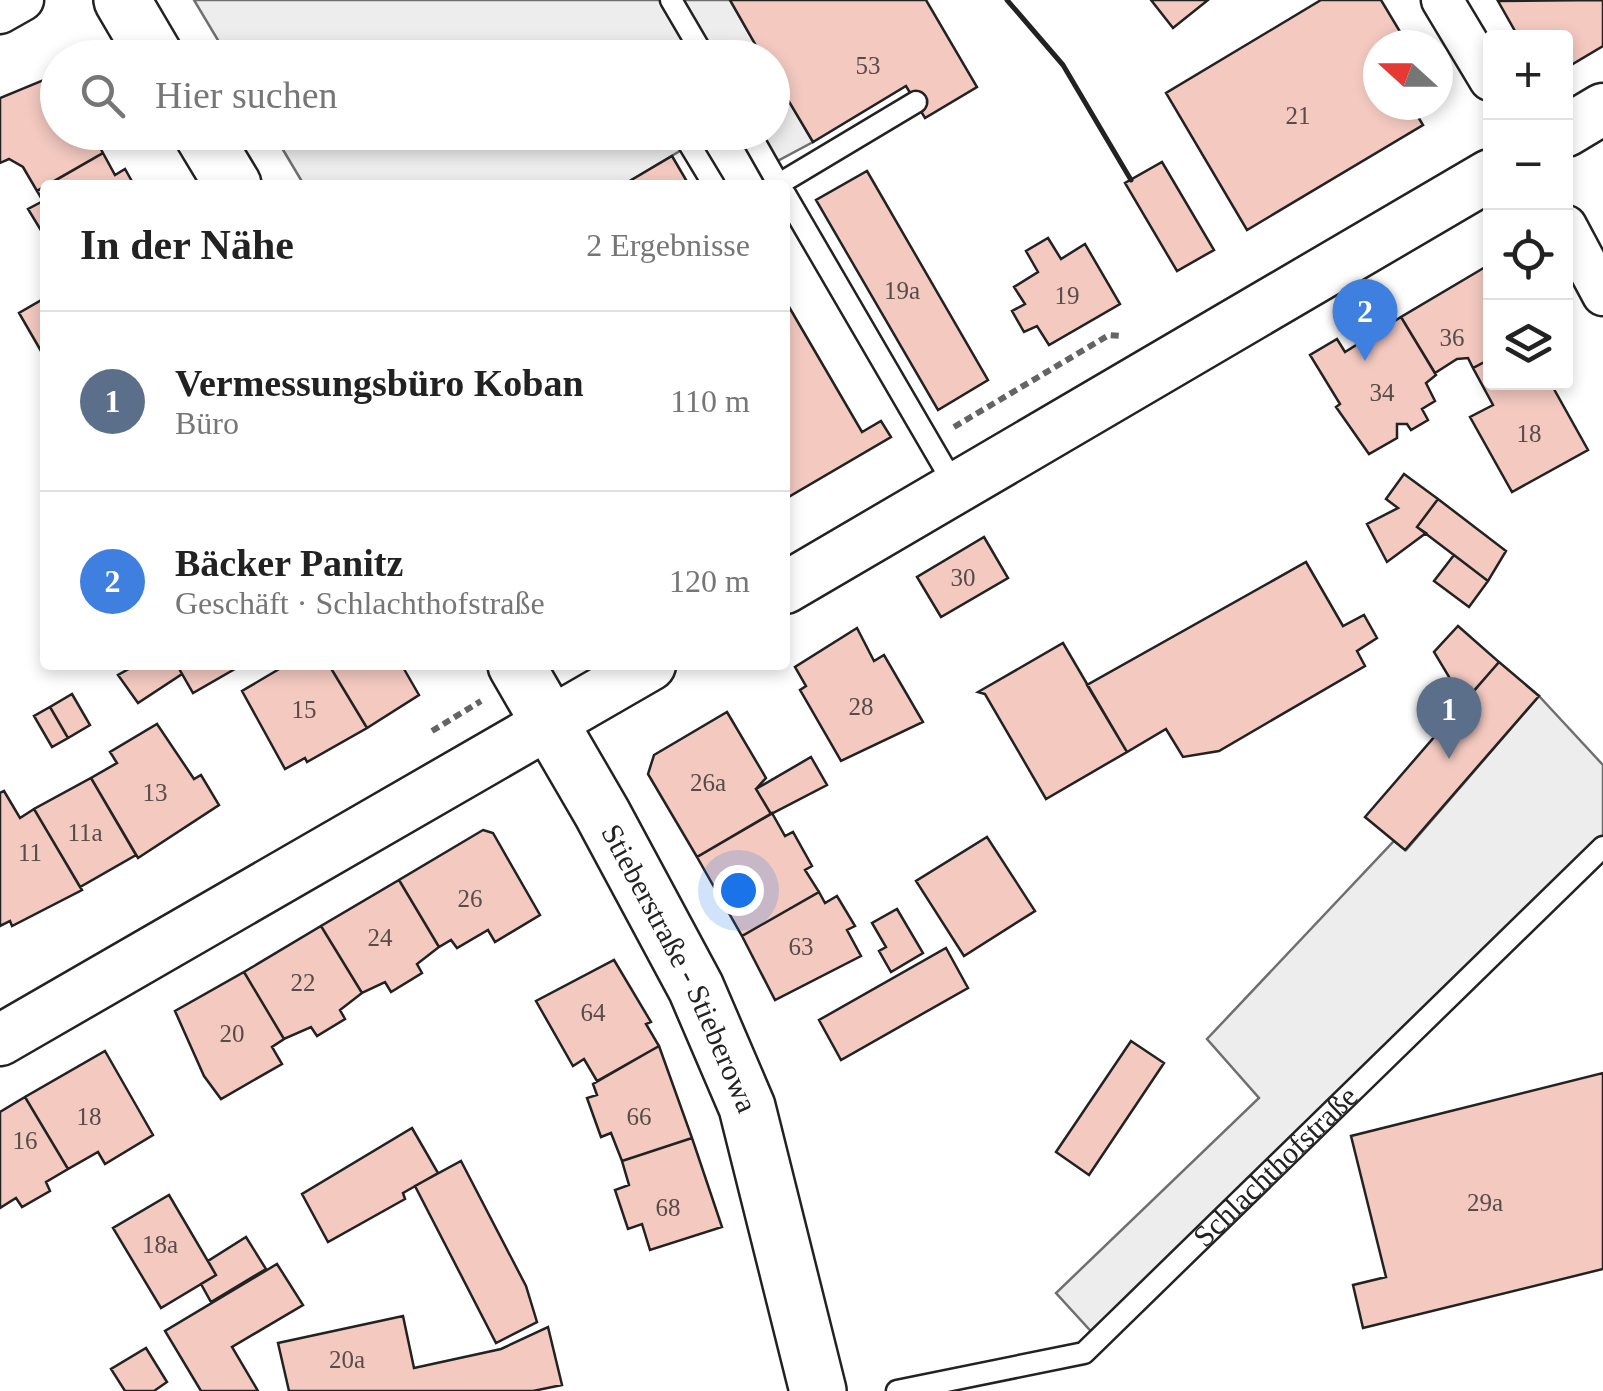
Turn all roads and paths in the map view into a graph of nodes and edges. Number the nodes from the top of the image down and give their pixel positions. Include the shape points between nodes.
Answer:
1 (23, 0) edge
2 (122, 0) edge
3 (671, 0) edge
4 (1442, 0) edge
5 (0, 13) edge
6 (145, 40) edge
7 (694, 40) edge
8 (1483, 68) edge
9 (916, 102) dead end
10 (1603, 109) edge
11 (1573, 126) edge
12 (212, 150) edge
13 (693, 150) edge
14 (759, 150) edge
15 (1483, 178) edge
16 (229, 180) edge
17 (711, 180) edge
18 (777, 180) edge
19 (786, 180) edge
20 (790, 203) edge
21 (1573, 239) edge
22 (1603, 294) edge
23 (1132, 338) dead end
24 (930, 442) junction
25 (956, 488) junction
26 (790, 585) edge
27 (519, 670) edge
28 (641, 670) edge
29 (550, 722) junction
30 (1603, 846) edge
31 (0, 1040) edge
32 (818, 1391) edge
33 (897, 1391) edge

1 - 5 street
2 - 6 main road
3 - 7 lane
4 - 8 street
9 - 19 lane
10 - 11 street
12 - 16 main road
13 - 17 lane
14 - 18 lane
15 - 25 street
20 - 24 lane
21 - 22 street
23 - 24 path via 1109,335
24 - 25 lane
25 - 26 street
27 - 29 main road, Stieberstraße - Stieberowa
28 - 29 street
29 - 31 street
29 - 32 main road, Stieberstraße - Stieberowa via 704,1005 747,1107
30 - 33 lane, Schlachthofstraße via 1084,1353

